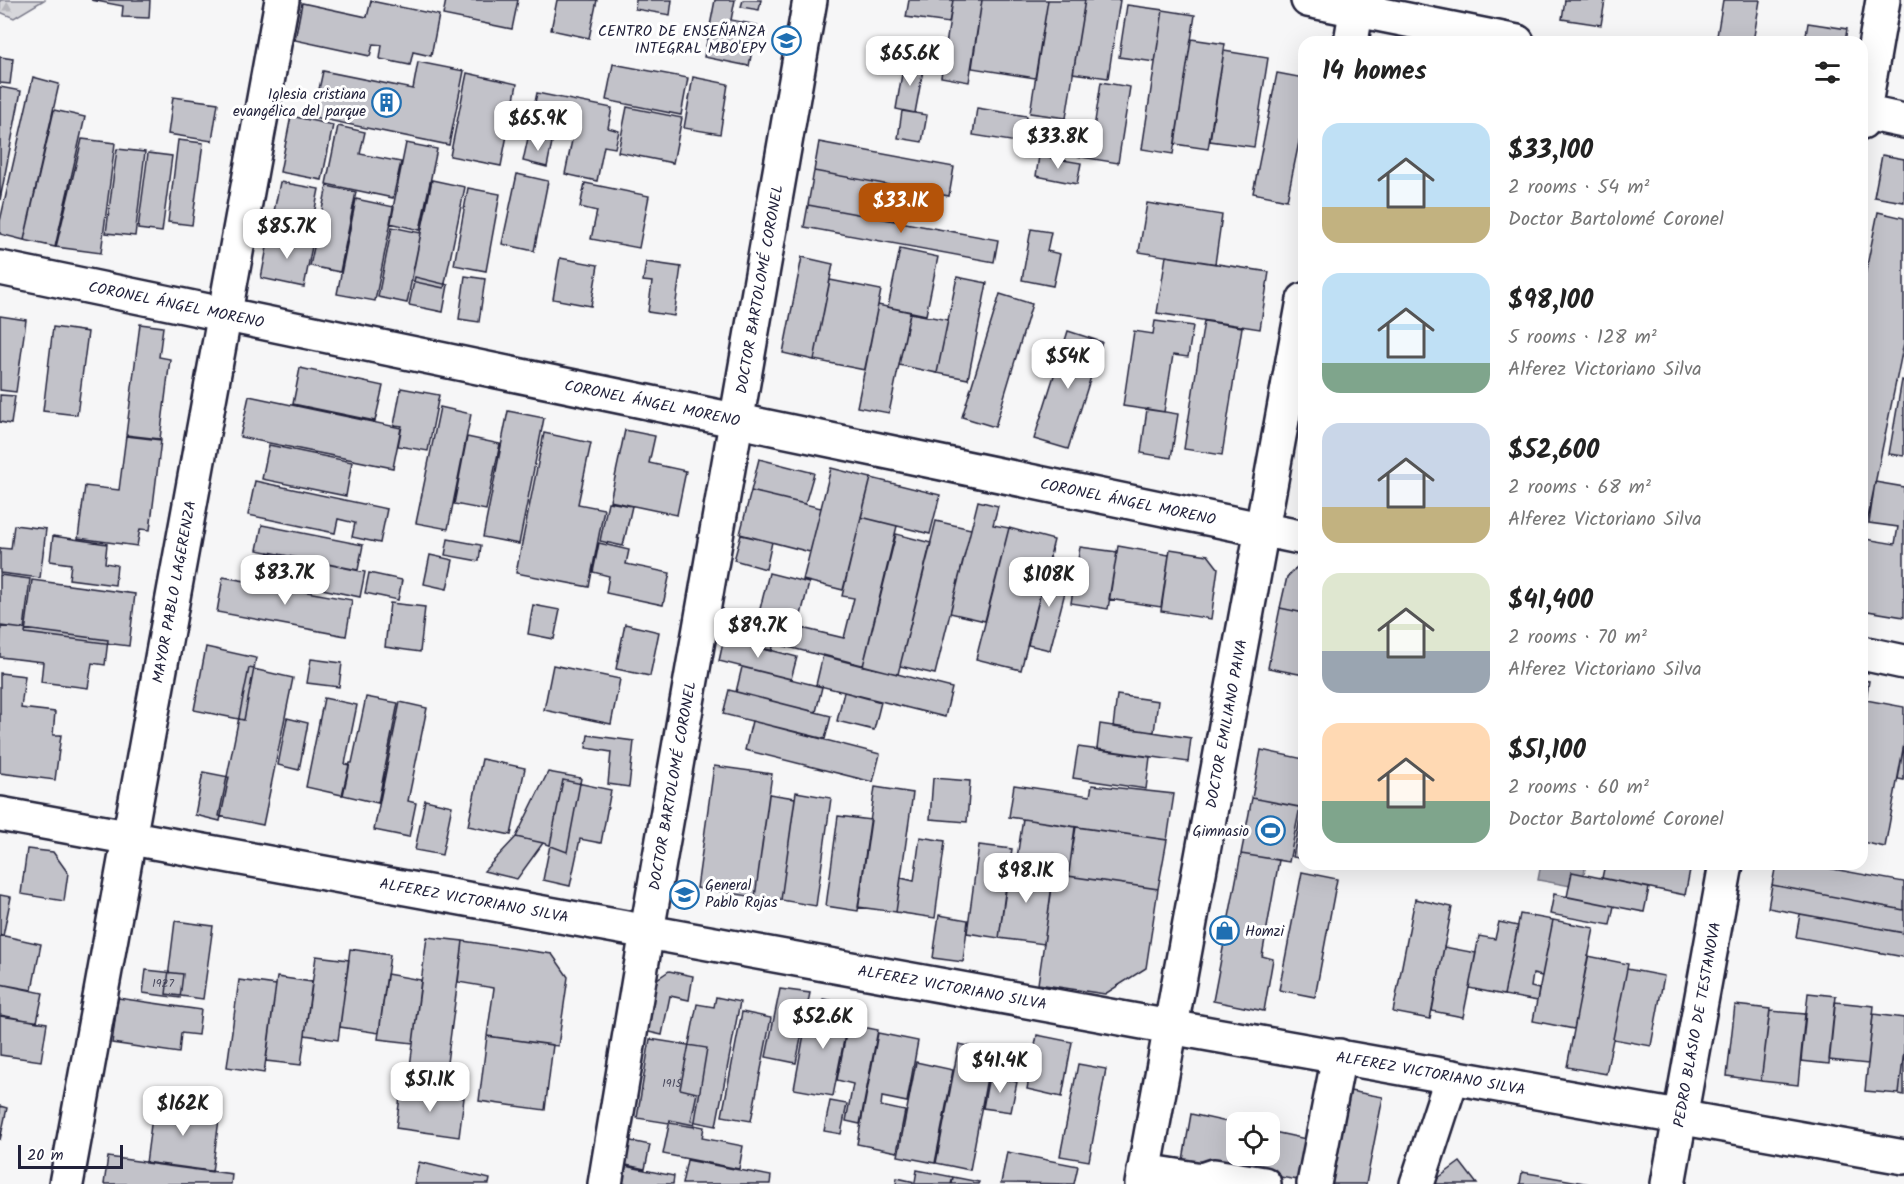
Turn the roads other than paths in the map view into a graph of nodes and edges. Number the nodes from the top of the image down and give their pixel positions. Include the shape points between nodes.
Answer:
1 (282, 0) edge
2 (810, 0) edge
3 (1308, 0) edge
4 (1883, 0) edge
5 (1358, 5) edge
6 (1352, 36) edge
7 (1491, 36) edge
8 (1868, 82) edge
9 (1868, 116) edge
10 (1904, 121) edge
11 (0, 268) edge
12 (224, 315) junction
13 (1298, 332) edge
14 (736, 420) junction
15 (1261, 529) junction
16 (1298, 537) edge
17 (1868, 654) edge
18 (1904, 662) edge
19 (0, 814) edge
20 (129, 837) junction
21 (1725, 870) edge
22 (647, 931) junction
23 (1170, 1028) junction
24 (1339, 1056) junction
25 (1452, 1077) junction
26 (1680, 1117) junction
27 (1904, 1158) edge
28 (1143, 1177) edge
29 (66, 1184) edge
30 (605, 1184) edge
31 (1264, 1184) edge
32 (1314, 1184) edge
33 (1417, 1184) edge
34 (1668, 1184) edge

1 - 12 street, MAYOR PABLO LAGERENZA
2 - 14 street, DOCTOR BARTOLOMÉ CORONEL
3 - 5 street
4 - 8 street
5 - 6 street
5 - 7 street
9 - 10 street
11 - 12 street, CORONEL ÁNGEL MORENO
12 - 14 street, CORONEL ÁNGEL MORENO
12 - 20 street, MAYOR PABLO LAGERENZA
13 - 15 street, DOCTOR EMILIANO PAIVA
14 - 15 street, CORONEL ÁNGEL MORENO
14 - 22 street, DOCTOR BARTOLOMÉ CORONEL
15 - 16 street, CORONEL ÁNGEL MORENO
15 - 23 street, DOCTOR EMILIANO PAIVA
17 - 18 street
19 - 20 street, ALFEREZ VICTORIANO SILVA
20 - 22 street, ALFEREZ VICTORIANO SILVA
20 - 29 street, MAYOR PABLO LAGERENZA
21 - 26 street, PEDRO BLASIO DE TESTANOVA
22 - 23 street, ALFEREZ VICTORIANO SILVA
22 - 30 street, DOCTOR BARTOLOMÉ CORONEL
23 - 24 street, ALFEREZ VICTORIANO SILVA
23 - 28 street, DOCTOR EMILIANO PAIVA
24 - 25 street, ALFEREZ VICTORIANO SILVA
24 - 32 street
25 - 26 street, ALFEREZ VICTORIANO SILVA
25 - 33 street
26 - 27 street, ALFEREZ VICTORIANO SILVA
26 - 34 street, PEDRO BLASIO DE TESTANOVA
28 - 31 street via 1202,1180 1214,1176

